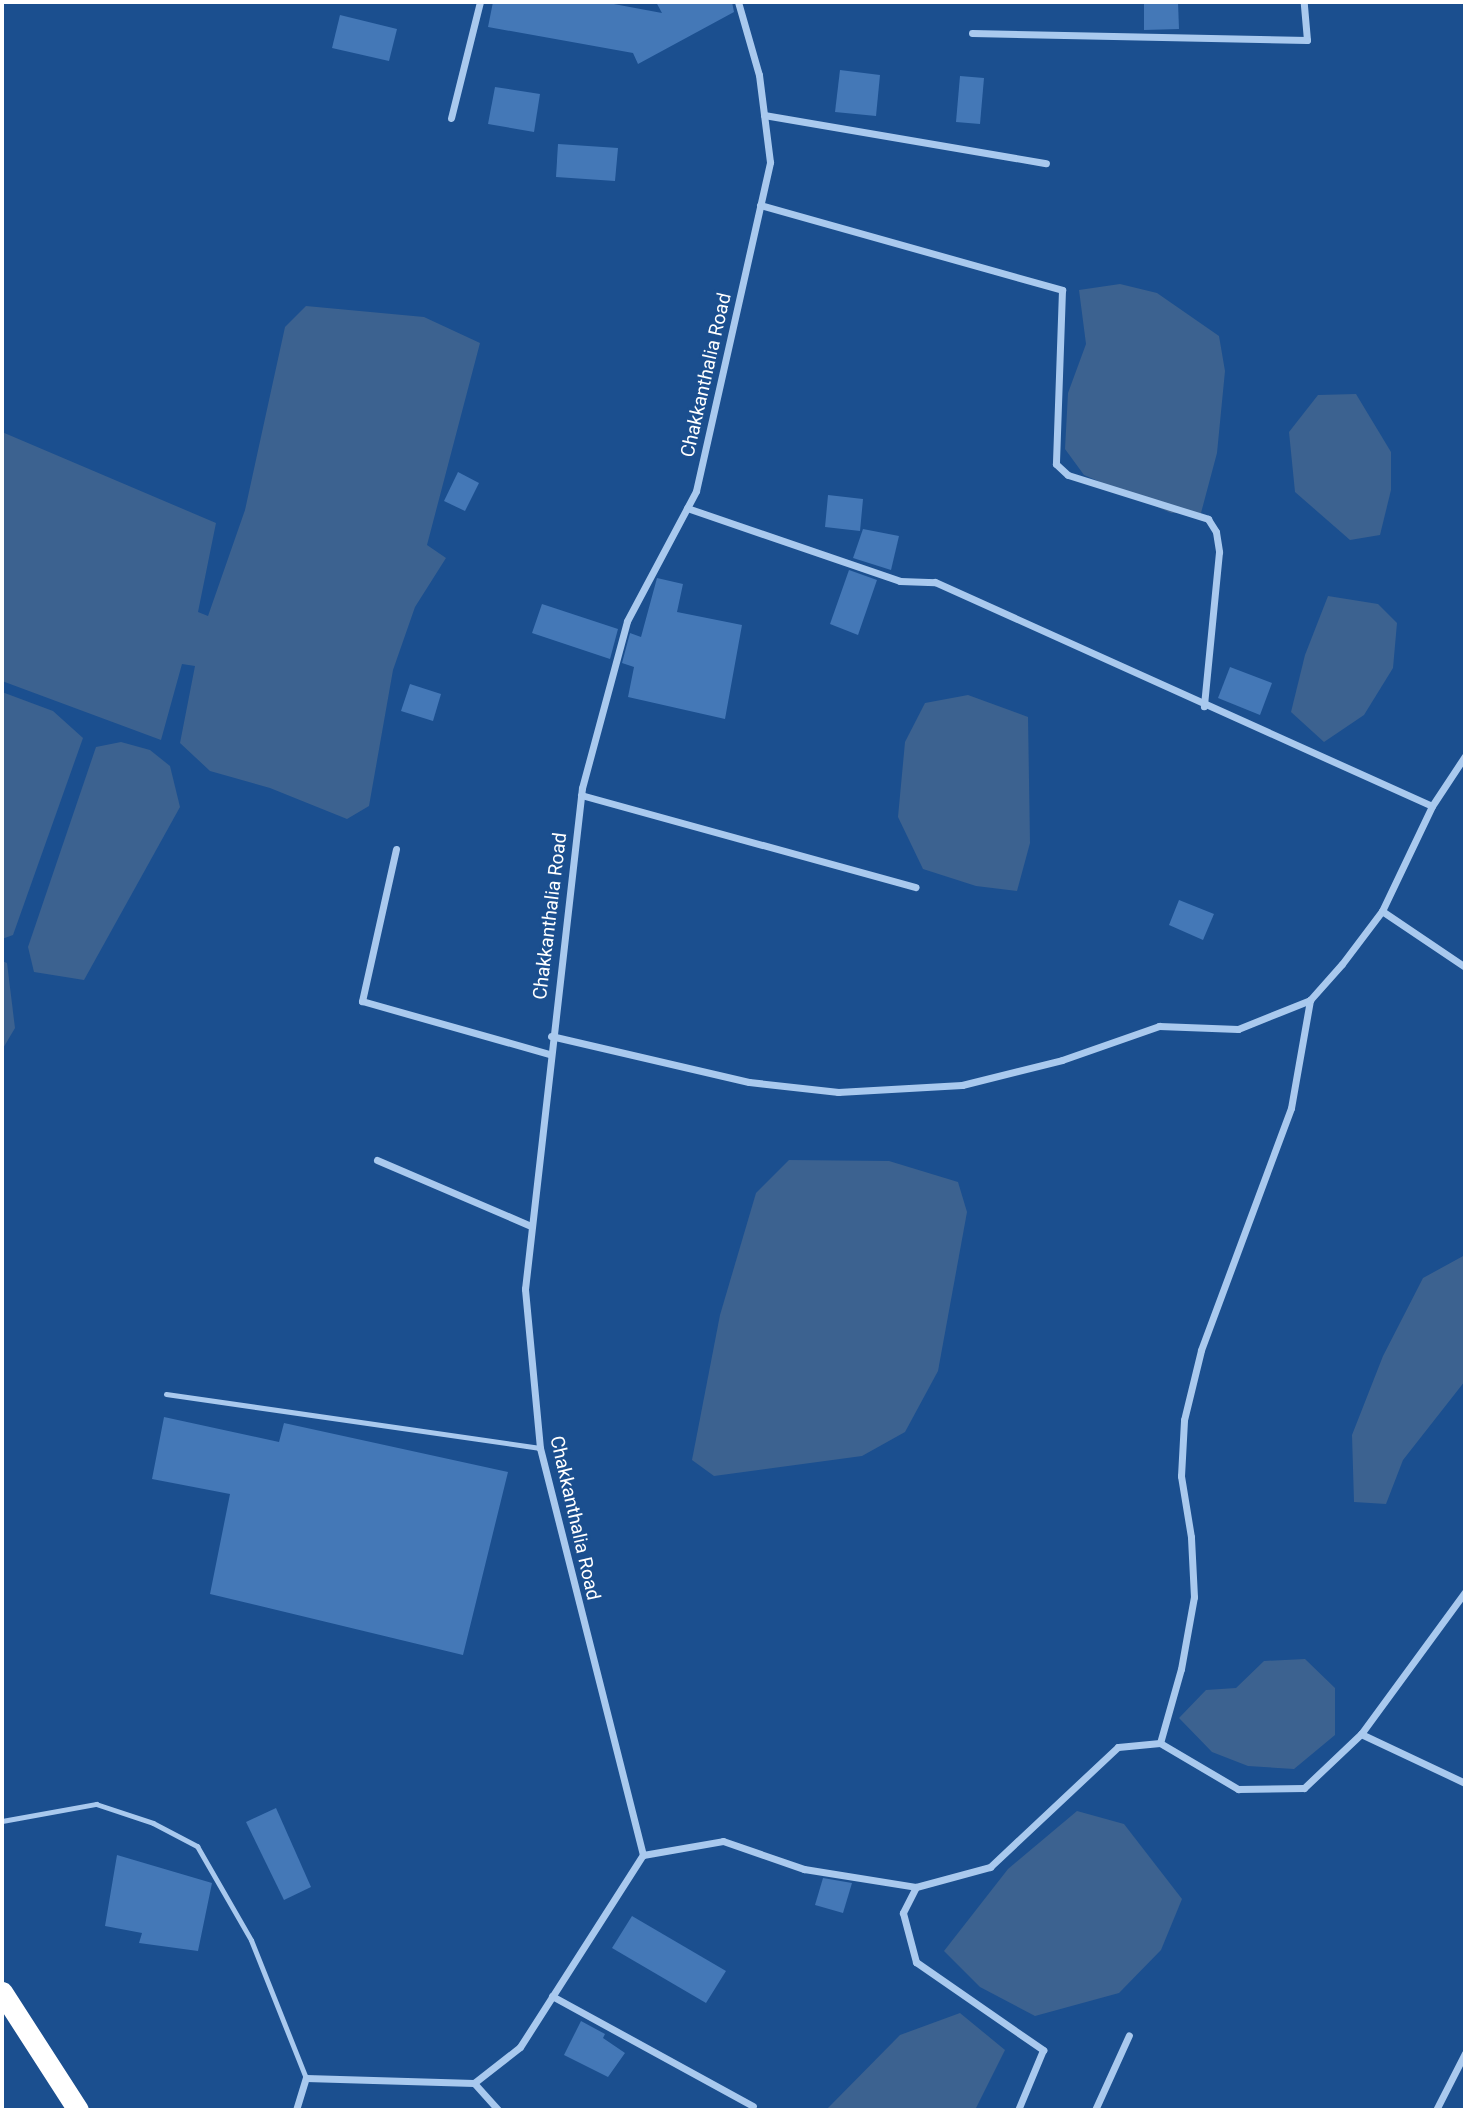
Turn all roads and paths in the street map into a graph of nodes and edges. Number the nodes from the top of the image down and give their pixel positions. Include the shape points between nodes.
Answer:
1 (480, 2) edge
2 (738, 2) edge
3 (1304, 2) edge
4 (972, 33) dead end
5 (764, 115) junction
6 (451, 118) dead end
7 (1046, 163) dead end
8 (760, 205) junction
9 (687, 508) junction
10 (1204, 706) junction
11 (1465, 756) edge
12 (581, 795) junction
13 (1432, 806) junction
14 (396, 849) dead end
15 (916, 887) dead end
16 (1382, 911) junction
17 (1465, 967) edge
18 (1310, 1000) junction
19 (551, 1036) junction
20 (550, 1054) junction
21 (377, 1160) dead end
22 (531, 1226) junction
23 (166, 1394) dead end
24 (540, 1448) junction
25 (1465, 1592) edge
26 (1361, 1734) junction
27 (1160, 1743) junction
28 (1465, 1783) edge
29 (2, 1821) edge
30 (643, 1855) junction
31 (916, 1887) junction
32 (2, 1992) edge
33 (552, 1996) junction
34 (1129, 2035) dead end
35 (1465, 2053) edge
36 (306, 2078) junction
37 (474, 2083) junction
38 (753, 2106) dead end
39 (78, 2110) edge
40 (296, 2110) edge
41 (498, 2110) edge
42 (1018, 2110) edge
43 (1095, 2110) edge
44 (1436, 2110) edge

1 - 6 street
2 - 5 street, Chakkanthalia Road via 760,75
3 - 4 street via 1307,40
5 - 7 street
5 - 8 street, Chakkanthalia Road via 770,162
8 - 9 street, Chakkanthalia Road via 696,491
8 - 10 street via 1062,290 1056,464 1068,475 1208,519 1216,532 1219,552
9 - 10 street via 901,581 935,582
9 - 12 street, Chakkanthalia Road via 627,621
10 - 13 street
11 - 13 street
12 - 15 street
12 - 19 street, Chakkanthalia Road
13 - 16 street
14 - 20 street via 362,1001
16 - 17 street
16 - 18 street
18 - 19 street via 1238,1029 1159,1026 1062,1060 962,1086 838,1092 750,1082
18 - 27 street via 1291,1108 1200,1350 1184,1420 1181,1476 1194,1597 1181,1669
19 - 20 street, Chakkanthalia Road
20 - 22 street, Chakkanthalia Road
21 - 22 street
22 - 24 street, Chakkanthalia Road via 525,1289
23 - 24 lane
24 - 30 street, Chakkanthalia Road
25 - 26 street
26 - 27 street via 1304,1787 1238,1789
26 - 28 street
27 - 31 street via 1118,1747 990,1867
29 - 36 lane via 96,1804 153,1823 197,1846 251,1940
30 - 31 street via 723,1841 804,1869
30 - 33 street
31 - 42 street via 903,1913 916,1962 1043,2050
32 - 39 highway
33 - 37 street via 520,2047
33 - 38 street
34 - 43 street
35 - 44 street
36 - 37 street
36 - 40 street
37 - 41 street

